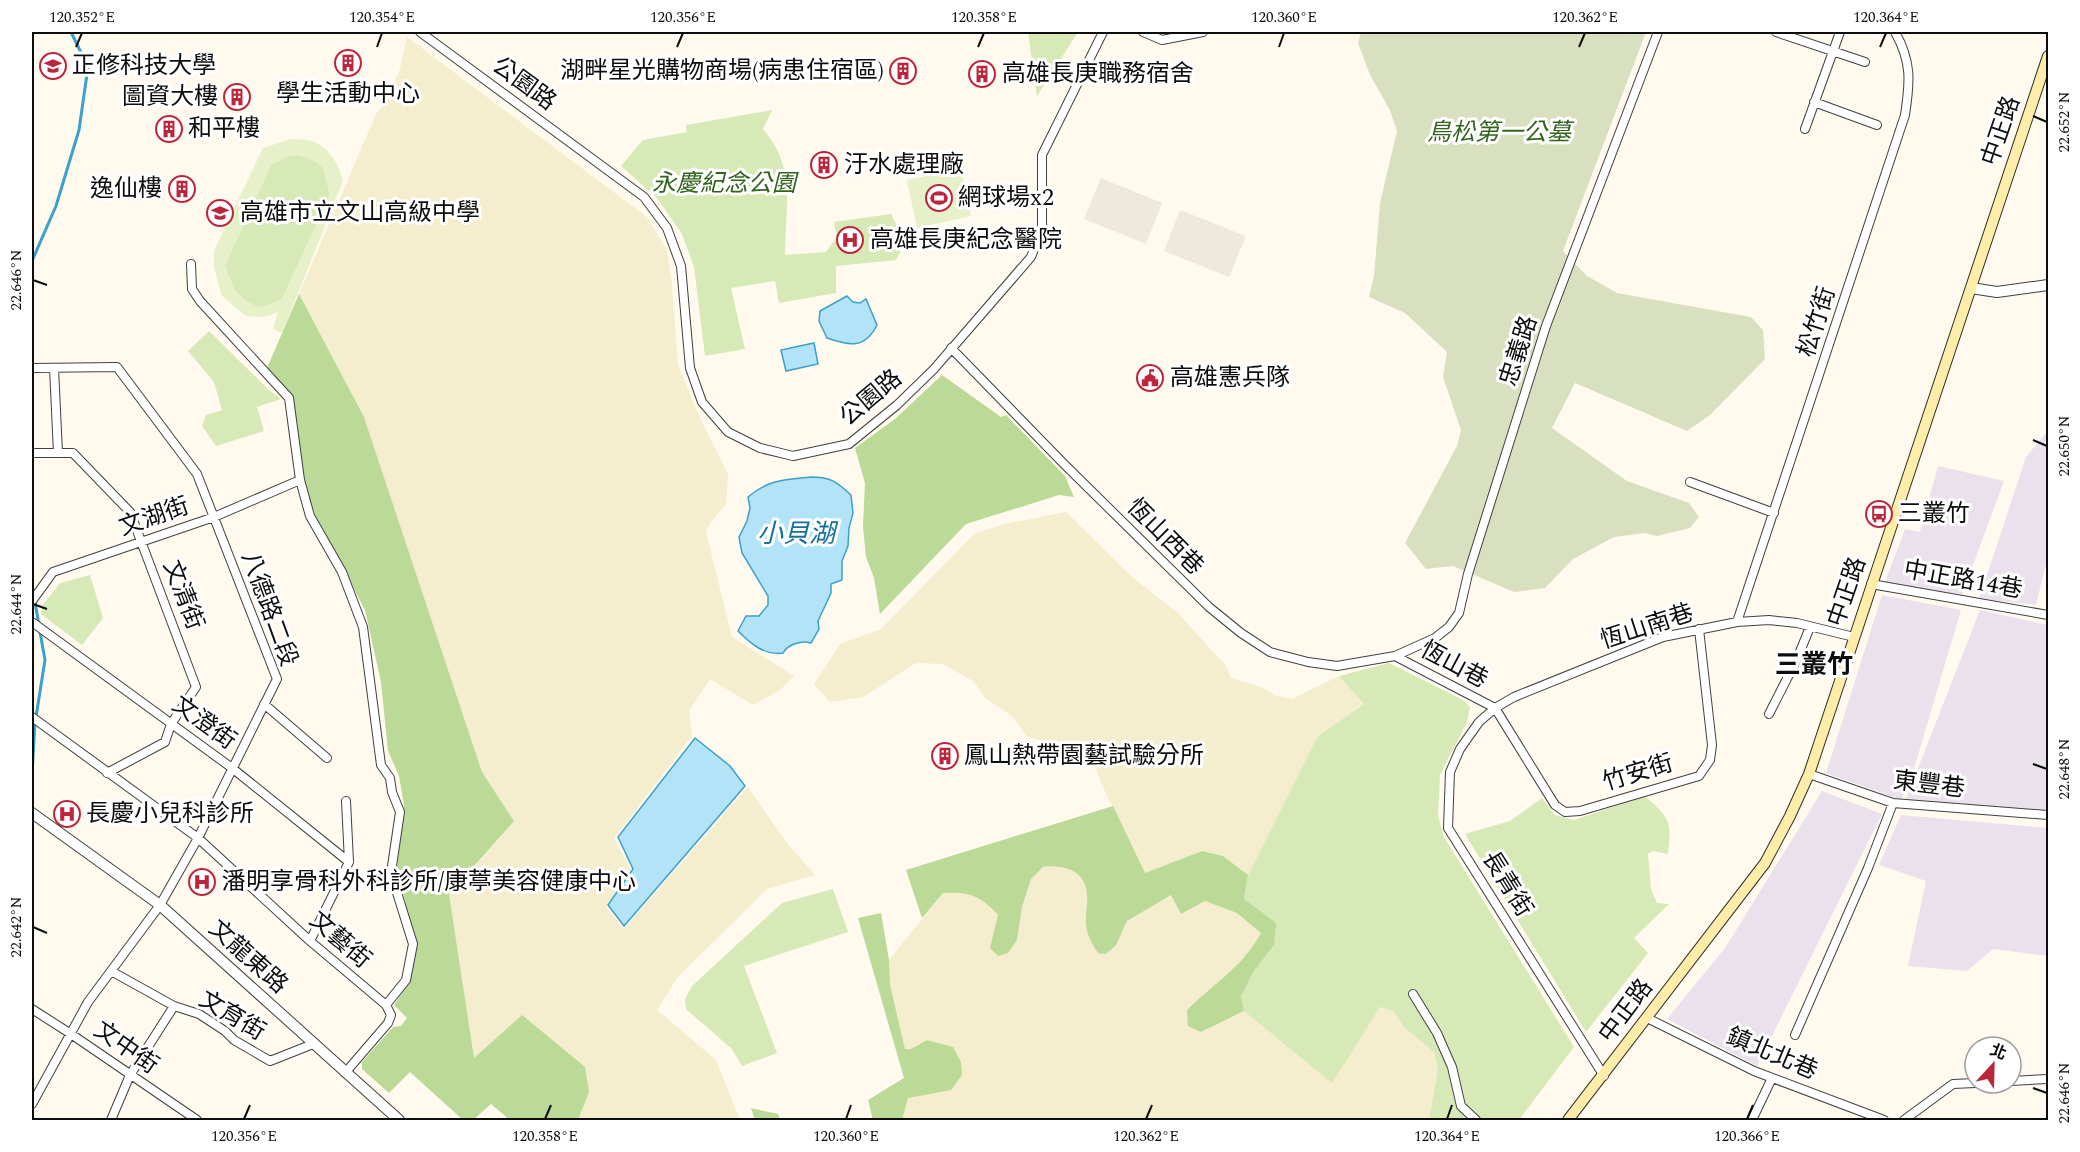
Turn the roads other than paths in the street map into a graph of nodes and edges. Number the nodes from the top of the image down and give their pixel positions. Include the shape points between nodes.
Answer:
1 (420, 32) edge
2 (1103, 32) edge
3 (1143, 32) edge
4 (1203, 32) edge
5 (1658, 32) edge
6 (1776, 32) edge
7 (1840, 32) edge
8 (1895, 32) edge
9 (1833, 51) junction
10 (2049, 56) edge
11 (1865, 62) dead end
12 (1814, 102) junction
13 (1877, 125) dead end
14 (1805, 129) dead end
15 (191, 264) dead end
16 (2049, 285) edge
17 (1971, 288) junction
18 (951, 348) junction
19 (32, 368) edge
20 (54, 368) junction
21 (32, 453) edge
22 (57, 453) junction
23 (300, 480) junction
24 (1690, 482) dead end
25 (1774, 513) junction
26 (214, 517) junction
27 (142, 542) junction
28 (1871, 584) junction
29 (32, 601) edge
30 (2049, 615) edge
31 (1737, 622) junction
32 (33, 624) edge
33 (1810, 627) junction
34 (1699, 629) junction
35 (1854, 637) junction
36 (1395, 656) junction
37 (264, 704) junction
38 (1495, 708) junction
39 (1769, 714) dead end
40 (34, 719) edge
41 (171, 724) junction
42 (327, 758) dead end
43 (232, 768) junction
44 (108, 773) junction
45 (1809, 774) junction
46 (346, 801) dead end
47 (1893, 803) junction
48 (32, 813) edge
49 (2049, 815) edge
50 (198, 838) junction
51 (349, 862) junction
52 (160, 905) junction
53 (310, 941) junction
54 (111, 971) junction
55 (1413, 994) dead end
56 (386, 1005) junction
57 (174, 1006) junction
58 (32, 1009) edge
59 (1647, 1018) junction
60 (71, 1034) junction
61 (1795, 1035) dead end
62 (313, 1044) junction
63 (345, 1073) junction
64 (130, 1075) junction
65 (1604, 1076) junction
66 (1772, 1078) junction
67 (2049, 1078) edge
68 (2023, 1080) edge
69 (1963, 1084) edge
70 (32, 1104) edge
71 (111, 1120) edge
72 (197, 1120) edge
73 (399, 1120) edge
74 (1476, 1120) edge
75 (1569, 1120) edge
76 (1752, 1120) edge
77 (1884, 1120) edge
78 (1904, 1120) edge

1 - 18 street, 公園路 via 644,197 656,212 667,228 681,266 690,368 702,402 728,432 760,448 793,456 849,444 897,405
2 - 18 street, 公園路 via 1042,155 1042,229 1031,257
3 - 4 street via 1162,40
5 - 36 street, 忠義路 via 1546,326 1459,613 1435,638
6 - 9 street
7 - 9 street
8 - 25 street, 松竹街 via 1904,46 1910,79 1905,115
9 - 11 street
9 - 12 street
10 - 17 main road, 中正路
12 - 13 street
12 - 14 street
15 - 23 street via 192,289 200,302 289,398
16 - 17 street via 1997,292
17 - 28 main road, 中正路
18 - 36 street, 恆山西巷 via 1209,607 1241,633 1270,652 1308,663 1336,666
19 - 20 street, 八德路二段
20 - 22 street
20 - 26 street, 八德路二段 via 117,367 197,474
21 - 22 street, 文清街
22 - 27 street, 文清街 via 73,453 130,512
23 - 26 street, 文湖街
23 - 56 street via 310,516 342,572 363,627 381,765 390,778 400,812 392,866 413,944 406,980
24 - 25 street
25 - 31 street, 松竹街
26 - 27 street, 文湖街
26 - 37 street, 八德路二段 via 277,679
27 - 29 street, 文湖街 via 53,572
27 - 41 street, 文清街 via 196,687
28 - 30 street, 中正路14巷
28 - 35 main road, 中正路
31 - 33 street, 恆山南巷 via 1769,620
31 - 34 street, 恆山南巷
32 - 41 street, 文澄街
33 - 35 street, 恆山南巷
33 - 39 street
34 - 38 street, 恆山南巷 via 1663,637
34 - 38 street, 竹安街 via 1712,745 1710,760 1699,776 1566,812 1555,805
35 - 45 main road, 中正路
36 - 38 street, 恆山巷
37 - 42 street
37 - 43 street, 八德路二段
38 - 65 street, 長青街 via 1479,722 1460,749 1450,772 1449,828
40 - 44 street, 文藝街
41 - 43 street, 文澄街
41 - 44 street, 文清街 via 165,742
43 - 50 street, 八德路二段
43 - 51 street, 文澄街
44 - 50 street, 文藝街
45 - 47 street, 東豐巷
45 - 59 main road, 中正路 via 1765,863
46 - 51 street
47 - 49 street, 東豐巷
47 - 61 street
48 - 52 street, 文龍東路
50 - 52 street, 八德路二段
50 - 53 street, 文藝街
51 - 53 street
52 - 54 street, 八德路二段
52 - 62 street, 文龍東路
53 - 56 street, 文藝街
54 - 57 street
54 - 60 street, 八德路二段
55 - 74 street via 1452,1067 1461,1106
56 - 63 street via 391,1015 388,1023
57 - 62 street, 文育街 via 199,1014 270,1061
57 - 64 street, 文育街
58 - 60 street, 文中街
59 - 65 main road, 中正路
59 - 66 street, 鎮北北巷
60 - 64 street, 文中街
60 - 70 street, 八德路二段
62 - 63 street, 文龍東路
63 - 73 street, 文龍東路
64 - 71 street, 文育街
64 - 72 street, 文中街
65 - 75 main road, 中正路
66 - 76 street
66 - 77 street, 鎮北北巷
67 - 68 street
69 - 78 street via 1953,1084

